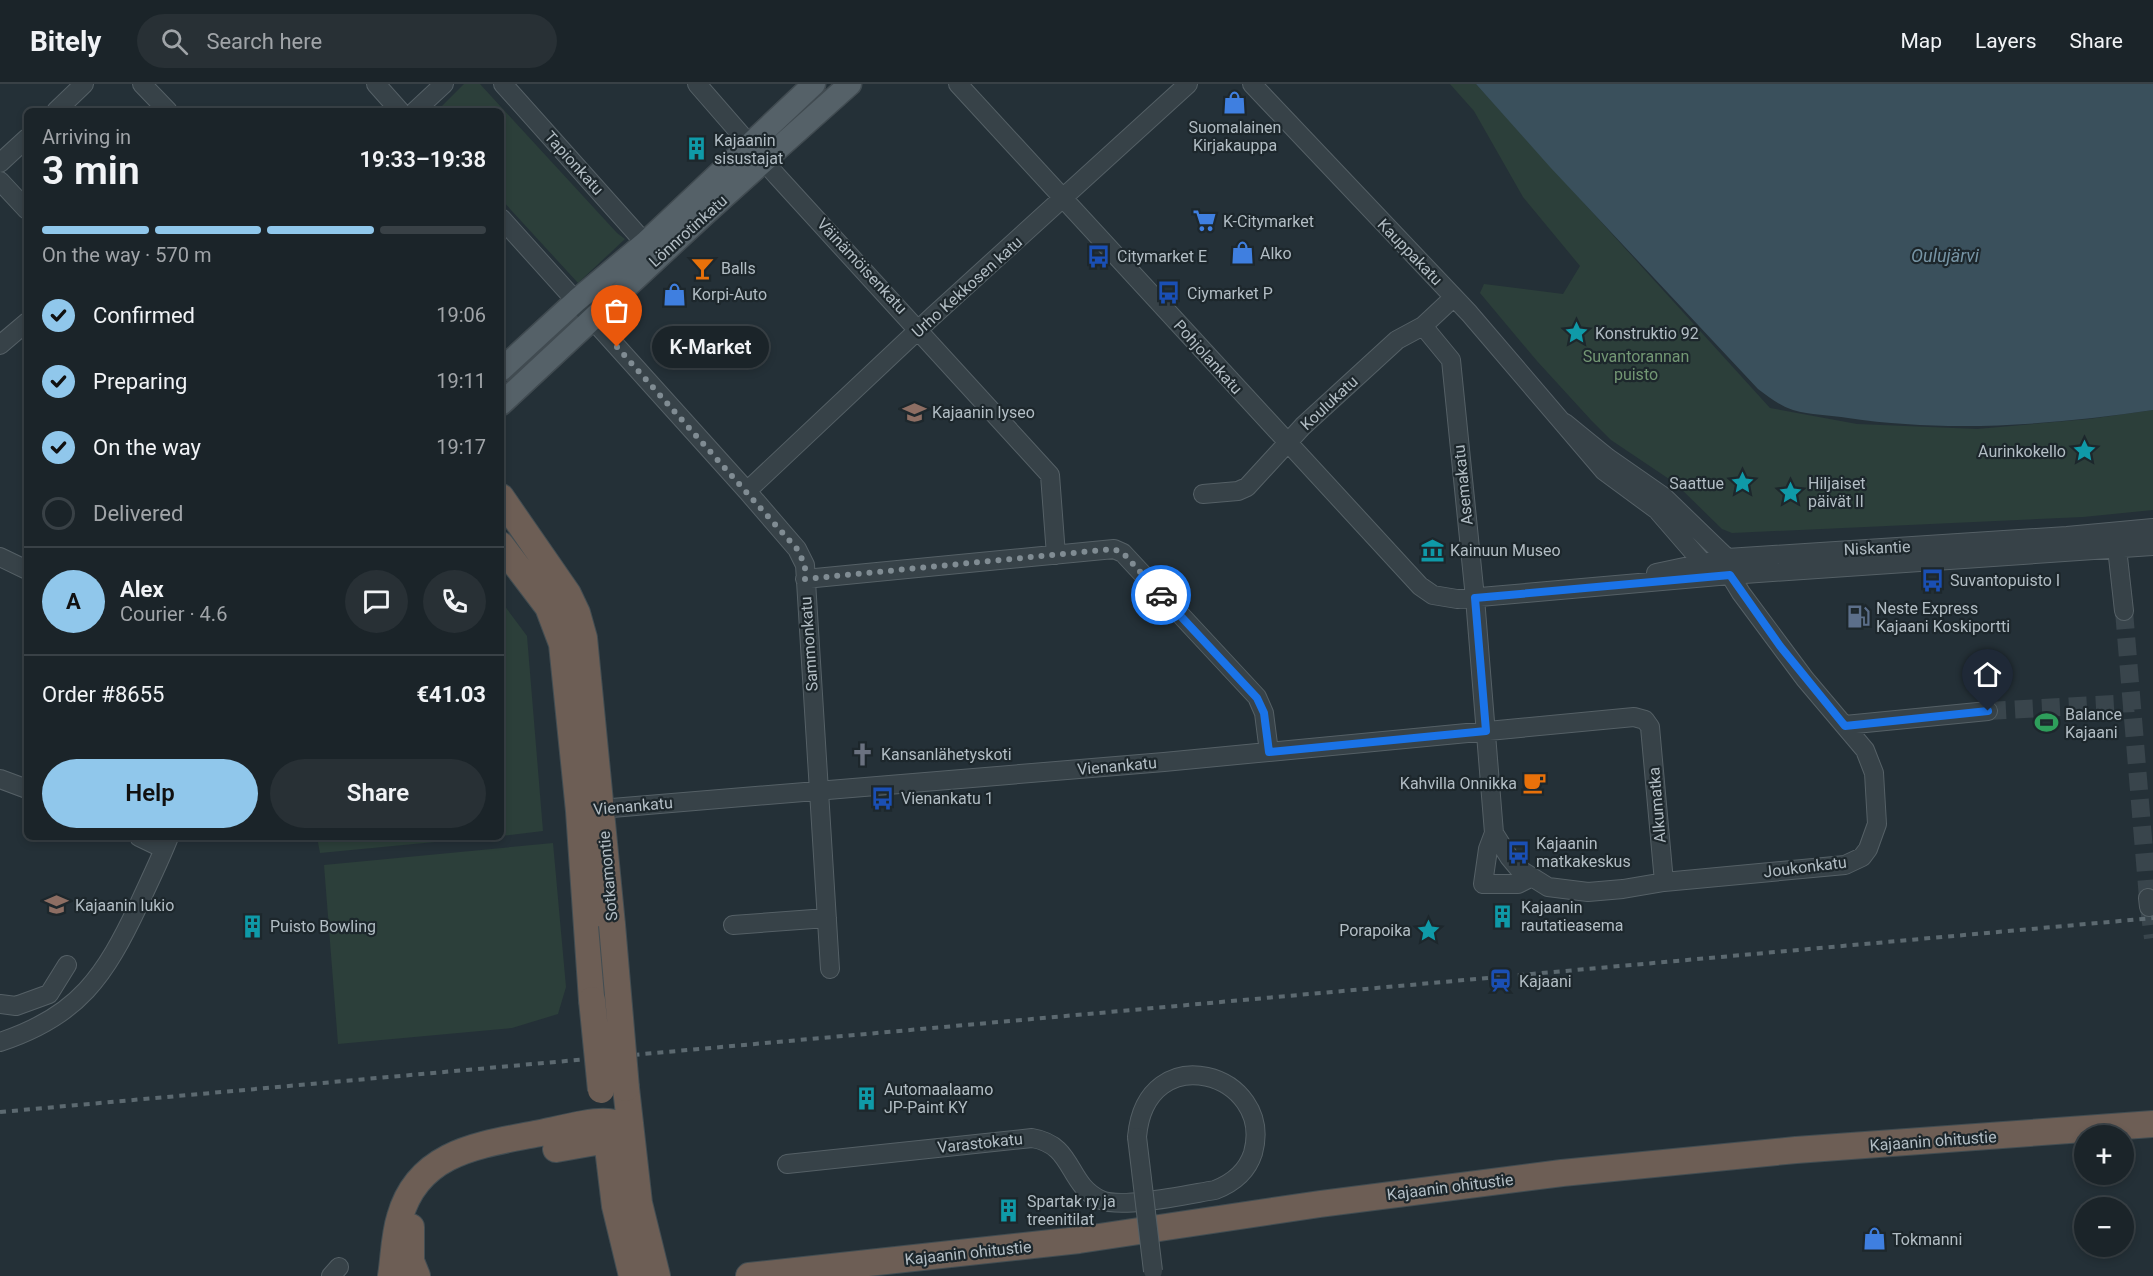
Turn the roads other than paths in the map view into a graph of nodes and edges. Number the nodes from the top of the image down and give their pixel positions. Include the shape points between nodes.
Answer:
1 (84, 84) edge
2 (142, 84) edge
3 (376, 84) edge
4 (444, 84) edge
5 (503, 84) edge
6 (697, 84) edge
7 (814, 84) edge
8 (850, 84) edge
9 (958, 84) edge
10 (1188, 84) edge
11 (1252, 84) edge
12 (59, 108) edge
13 (165, 108) edge
14 (397, 108) edge
15 (418, 108) edge
16 (24, 141) edge
17 (759, 153) junction
18 (0, 163) edge
19 (0, 181) edge
20 (1064, 199) junction
21 (24, 207) edge
22 (504, 221) edge
23 (645, 243) junction
24 (1453, 298) junction
25 (577, 300) junction
26 (591, 319) junction
27 (24, 325) edge
28 (1423, 326) junction
29 (919, 329) junction
30 (0, 345) edge
31 (504, 367) edge
32 (504, 401) edge
33 (1565, 423) junction
34 (1288, 443) junction
35 (747, 491) junction
36 (1203, 494) dead end
37 (504, 501) edge
38 (2153, 528) edge
39 (2116, 541) junction
40 (2153, 546) edge
41 (504, 550) edge
42 (1056, 555) junction
43 (0, 557) edge
44 (1702, 562) junction
45 (1728, 567) junction
46 (24, 569) edge
47 (805, 579) junction
48 (1604, 585) junction
49 (1475, 598) junction
50 (2124, 611) tunnel mouth
51 (1988, 711) tunnel mouth
52 (1845, 726) junction
53 (1650, 728) joint
54 (1486, 731) junction
55 (1269, 752) junction
56 (0, 778) edge
57 (24, 788) edge
58 (819, 791) junction
59 (590, 810) junction
60 (1494, 833) junction
61 (167, 843) edge
62 (1530, 878) junction
63 (1664, 882) junction
64 (827, 918) junction
65 (733, 925) dead end
66 (67, 965) dead end
67 (830, 969) dead end
68 (0, 1004) edge
69 (0, 1042) edge
70 (2143, 1126) edge
71 (614, 1129) junction
72 (787, 1164) dead end
73 (631, 1226) junction
74 (1154, 1273) edge
75 (391, 1276) edge
76 (417, 1276) edge
77 (632, 1276) edge
78 (657, 1276) edge
79 (749, 1276) edge

1 - 12 street
2 - 13 street
3 - 14 street
4 - 15 street
5 - 23 street, Tapionkatu
6 - 17 street, Väinämöisenkatu
7 - 17 main road, Lönnrotinkatu
8 - 17 main road, Lönnrotinkatu
9 - 20 street, Pohjolankatu
10 - 20 street, Urho Kekkosen katu
11 - 24 street, Kauppakatu
16 - 18 street
17 - 23 main road, Lönnrotinkatu
17 - 26 main road, Lönnrotinkatu
17 - 29 street, Väinämöisenkatu
19 - 21 street
20 - 29 street, Urho Kekkosen katu
20 - 34 street, Pohjolankatu
22 - 25 street, Sammonkatu
23 - 25 main road, Lönnrotinkatu
24 - 28 street, Koulukatu
24 - 33 street, Kauppakatu
25 - 26 street, Sammonkatu
25 - 31 main road, Lönnrotinkatu
26 - 32 main road, Lönnrotinkatu
26 - 35 street, Sammonkatu
27 - 30 street
28 - 34 street, Koulukatu via 1396,340
28 - 49 street, Asemakatu via 1451,360
29 - 35 street, Urho Kekkosen katu
29 - 42 street, Väinämöisenkatu via 1050,475
33 - 44 street, Kauppakatu via 1604,471 1657,510
33 - 45 street, Kauppakatu via 1664,497
34 - 36 street, Koulukatu via 1247,487
34 - 49 street, Pohjolankatu via 1420,586 1433,595
35 - 47 street, Sammonkatu via 797,549 805,565
37 - 59 highway, Sotkamontie via 568,594 585,639
38 - 39 street, Niskantie
39 - 40 street, Niskantie
39 - 45 street, Niskantie
39 - 50 street
41 - 59 highway, Sotkamontie via 548,607 562,644
42 - 47 street
42 - 55 street via 1114,549 1124,554 1257,698 1264,713
43 - 46 street
44 - 45 street, Kauppakatu
44 - 48 street, Niskantie
45 - 48 street, Niskantie
45 - 52 street, Joukonkatu via 1780,646
47 - 58 street, Sammonkatu
48 - 49 street, Niskantie
49 - 54 street, Asemakatu
51 - 52 street
52 - 63 street, Joukonkatu via 1865,750 1874,773 1877,824 1863,857 1845,865
53 - 54 street, Vienankatu via 1645,720 1634,717
53 - 63 street, Alkumatka
54 - 55 street, Vienankatu
54 - 60 street, Asemakatu
55 - 58 street, Vienankatu
56 - 57 street
58 - 59 street, Vienankatu
58 - 64 street, Sammonkatu
59 - 71 highway, Sotkamontie, bridge via 592,1000 601,1090
59 - 71 highway, Sotkamontie, bridge via 612,925 626,1088
60 - 62 street, Asemakatu via 1514,863
60 - 62 street, Asemakatu via 1483,884 1518,884
61 - 69 street via 104,971 54,1018
62 - 63 street, Asemakatu via 1555,890 1588,892
64 - 65 street
64 - 67 street, Sammonkatu
66 - 68 street via 49,994 16,1006
70 - 79 highway, Kajaanin ohitustie via 1796,1150 1562,1173 1067,1242
71 - 73 highway, Sotkamontie
71 - 75 highway via 487,1143 443,1160 418,1182 402,1210
71 - 76 highway via 469,1165 440,1180 423,1201 411,1227 411,1261
72 - 74 street, Varastokatu, bridge via 1032,1138 1048,1140 1061,1150 1080,1182 1100,1199 1118,1203 1206,1191 1230,1184 1250,1162 1255,1131 1252,1113 1239,1094 1217,1079 1191,1075 1174,1078 1161,1084 1143,1106 1137,1137
73 - 77 highway, Sotkamontie
73 - 78 highway, Sotkamontie

